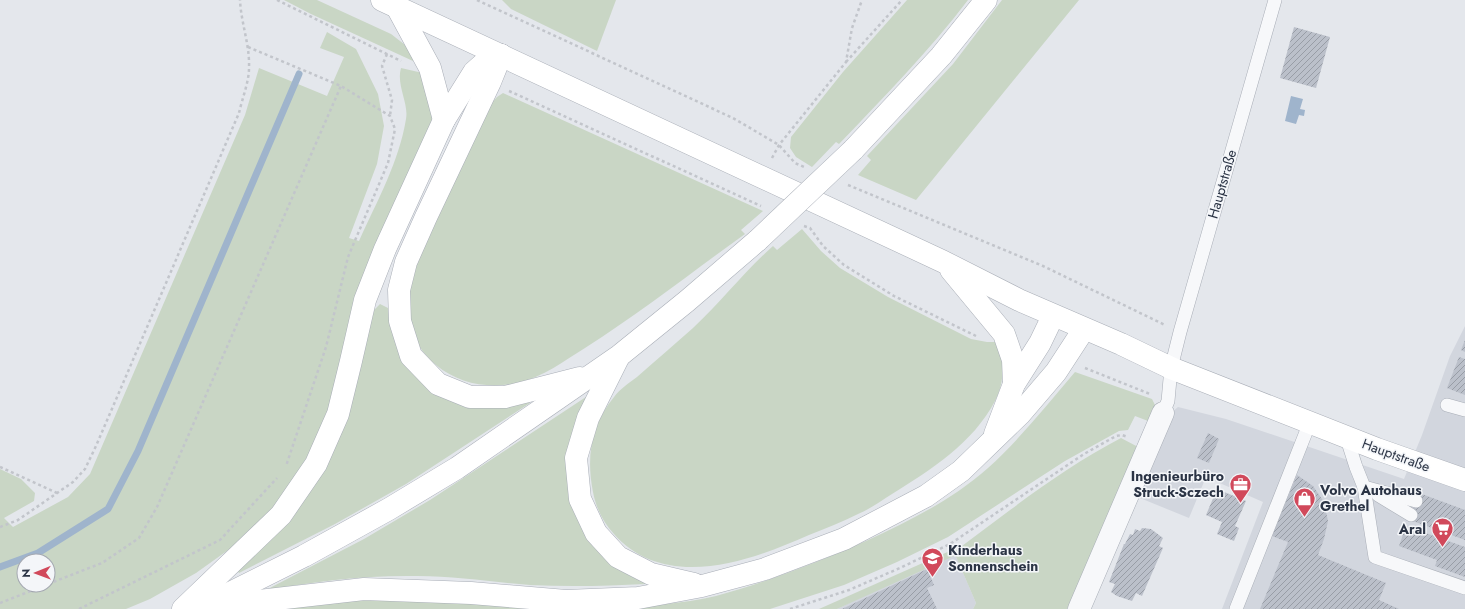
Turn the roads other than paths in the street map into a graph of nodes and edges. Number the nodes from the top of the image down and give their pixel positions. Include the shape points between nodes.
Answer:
1 (986, 0) edge
2 (1275, 0) edge
3 (389, 4) edge
4 (501, 54) junction
5 (444, 120) junction
6 (944, 262) junction
7 (1053, 316) junction
8 (1084, 329) junction
9 (619, 356) junction
10 (1171, 368) junction
11 (591, 376) junction
12 (1014, 384) junction
13 (1447, 405) dead end
14 (1165, 407) joint
15 (1465, 410) edge
16 (1310, 422) junction
17 (1346, 436) junction
18 (993, 441) junction
19 (1465, 480) edge
20 (1364, 487) junction
21 (1416, 501) dead end
22 (1411, 515) dead end
23 (702, 586) junction
24 (1465, 588) edge
25 (202, 606) edge
26 (183, 609) edge
27 (1079, 609) edge
28 (1236, 609) edge

1 - 9 main road, bridge via 941,56 853,150 758,240
2 - 10 lane, Hauptstraße
3 - 4 main road, Hauptstraße
3 - 5 main road via 430,68
4 - 5 main road via 474,72
4 - 6 main road, Hauptstraße
4 - 11 main road via 406,262 399,290 400,320 411,356 438,384 470,397 505,397
5 - 26 main road via 364,300 338,414 316,464 281,514
6 - 7 main road, Hauptstraße
6 - 12 main road via 1004,334 1013,360
7 - 8 main road, Hauptstraße
7 - 12 main road via 1040,343
8 - 10 main road, Hauptstraße
8 - 18 main road via 1056,372
9 - 11 main road
9 - 23 main road via 588,418 576,458 580,499 596,533 618,557 651,574
10 - 14 lane
10 - 16 main road, Hauptstraße
11 - 25 main road via 457,468 389,509 304,556
12 - 18 main road
13 - 15 lane
14 - 27 street
16 - 17 main road, Hauptstraße
16 - 28 lane
17 - 19 main road, Hauptstraße
17 - 20 lane
18 - 23 main road via 960,471 926,496 844,539 765,570
20 - 21 lane
20 - 22 lane
20 - 24 lane via 1376,557
23 - 25 main road via 638,598 566,601 471,593 364,590

